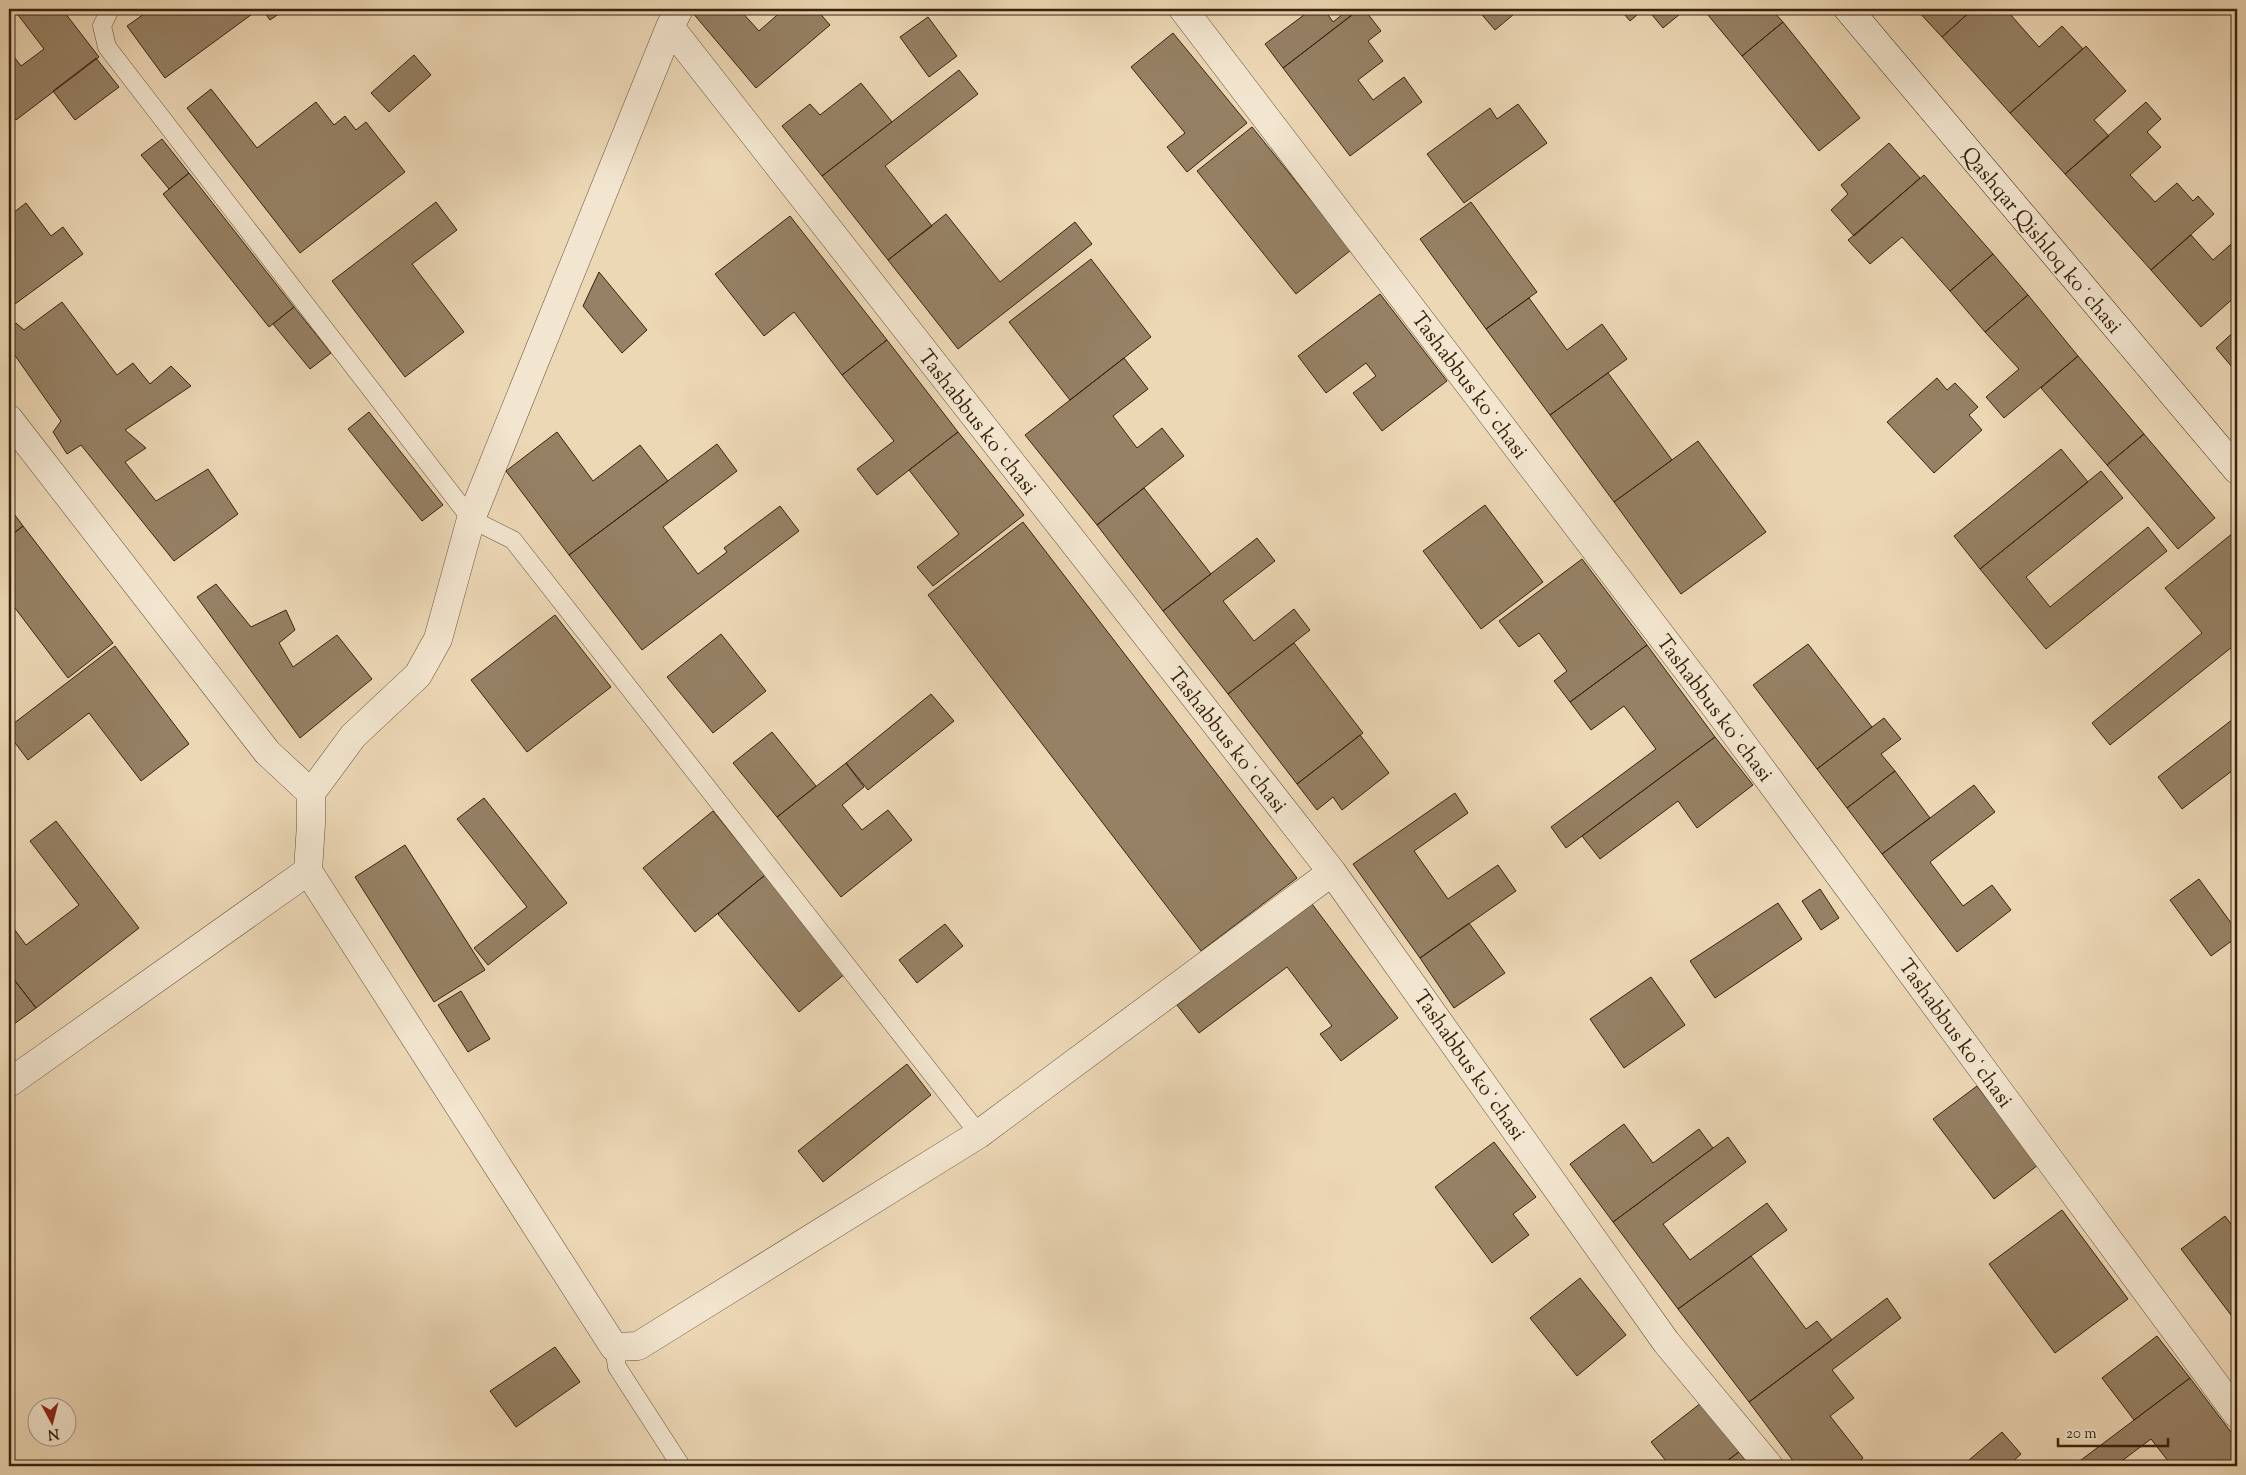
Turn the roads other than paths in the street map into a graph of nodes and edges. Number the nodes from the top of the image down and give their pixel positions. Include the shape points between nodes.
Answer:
1 (110, 9) edge
2 (1183, 9) edge
3 (1848, 9) edge
4 (675, 18) edge
5 (9, 419) edge
6 (2237, 470) edge
7 (471, 519) junction
8 (311, 793) junction
9 (308, 871) junction
10 (1332, 872) junction
11 (9, 1083) edge
12 (979, 1134) junction
13 (614, 1347) junction
14 (2237, 1414) edge
15 (681, 1466) edge
16 (1769, 1466) edge

1 - 7 lane via 102,26 107,47
2 - 14 street, Tashabbus koʻchasi via 1714,705
3 - 6 street, Qashqar Qishloq koʻchasi
4 - 7 street
4 - 10 street, Tashabbus koʻchasi
5 - 8 street via 267,752
7 - 8 street via 438,639 418,674 353,736
7 - 12 lane via 513,540
8 - 9 street
9 - 11 street
9 - 13 street
10 - 12 street
10 - 16 street, Tashabbus koʻchasi via 1666,1342
12 - 13 street via 638,1346
13 - 15 lane via 618,1367

